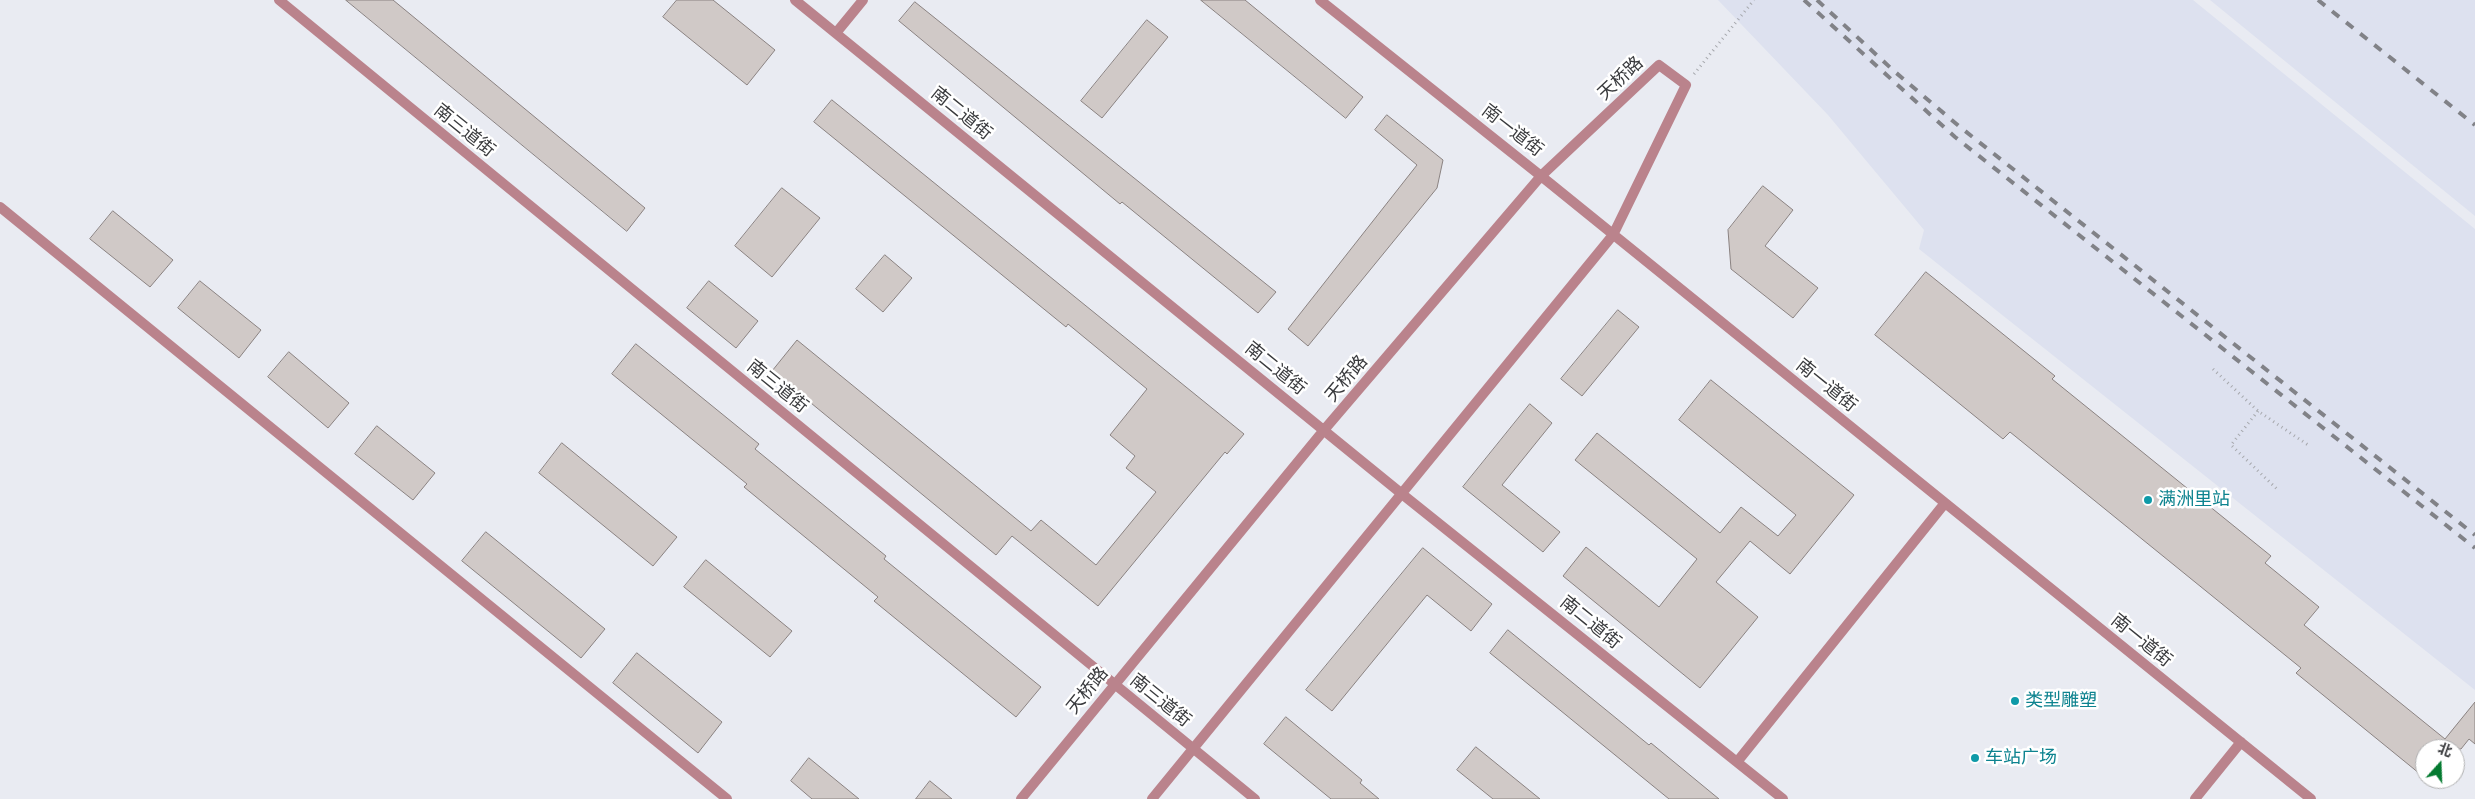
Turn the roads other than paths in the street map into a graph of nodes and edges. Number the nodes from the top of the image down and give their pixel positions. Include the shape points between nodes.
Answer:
1 (279, 0) edge
2 (795, 0) edge
3 (863, 0) edge
4 (1320, 0) edge
5 (836, 33) junction
6 (1541, 176) junction
7 (0, 207) edge
8 (1614, 235) junction
9 (1324, 430) junction
10 (1402, 494) junction
11 (1945, 503) junction
12 (1114, 685) junction
13 (2240, 742) junction
14 (1193, 749) junction
15 (1737, 762) junction
16 (727, 799) edge
17 (1021, 799) edge
18 (1152, 799) edge
19 (1255, 799) edge
20 (1783, 799) edge
21 (2195, 799) edge
22 (2311, 799) edge

1 - 12 street, 南三道街
2 - 5 street, 南二道街
3 - 5 street
4 - 6 street, 南一道街
5 - 9 street, 南二道街
6 - 8 street, 南一道街
6 - 8 street, 天桥路 via 1659,65 1686,85
6 - 9 street, 天桥路
7 - 16 street
8 - 10 street
8 - 11 street, 南一道街
9 - 10 street, 南二道街
9 - 12 street, 天桥路
10 - 14 street
10 - 15 street, 南二道街
11 - 13 street, 南一道街
11 - 15 street
12 - 14 street, 南三道街
12 - 17 street, 天桥路
13 - 21 street
13 - 22 street, 南一道街
14 - 18 street
14 - 19 street, 南三道街
15 - 20 street, 南二道街

